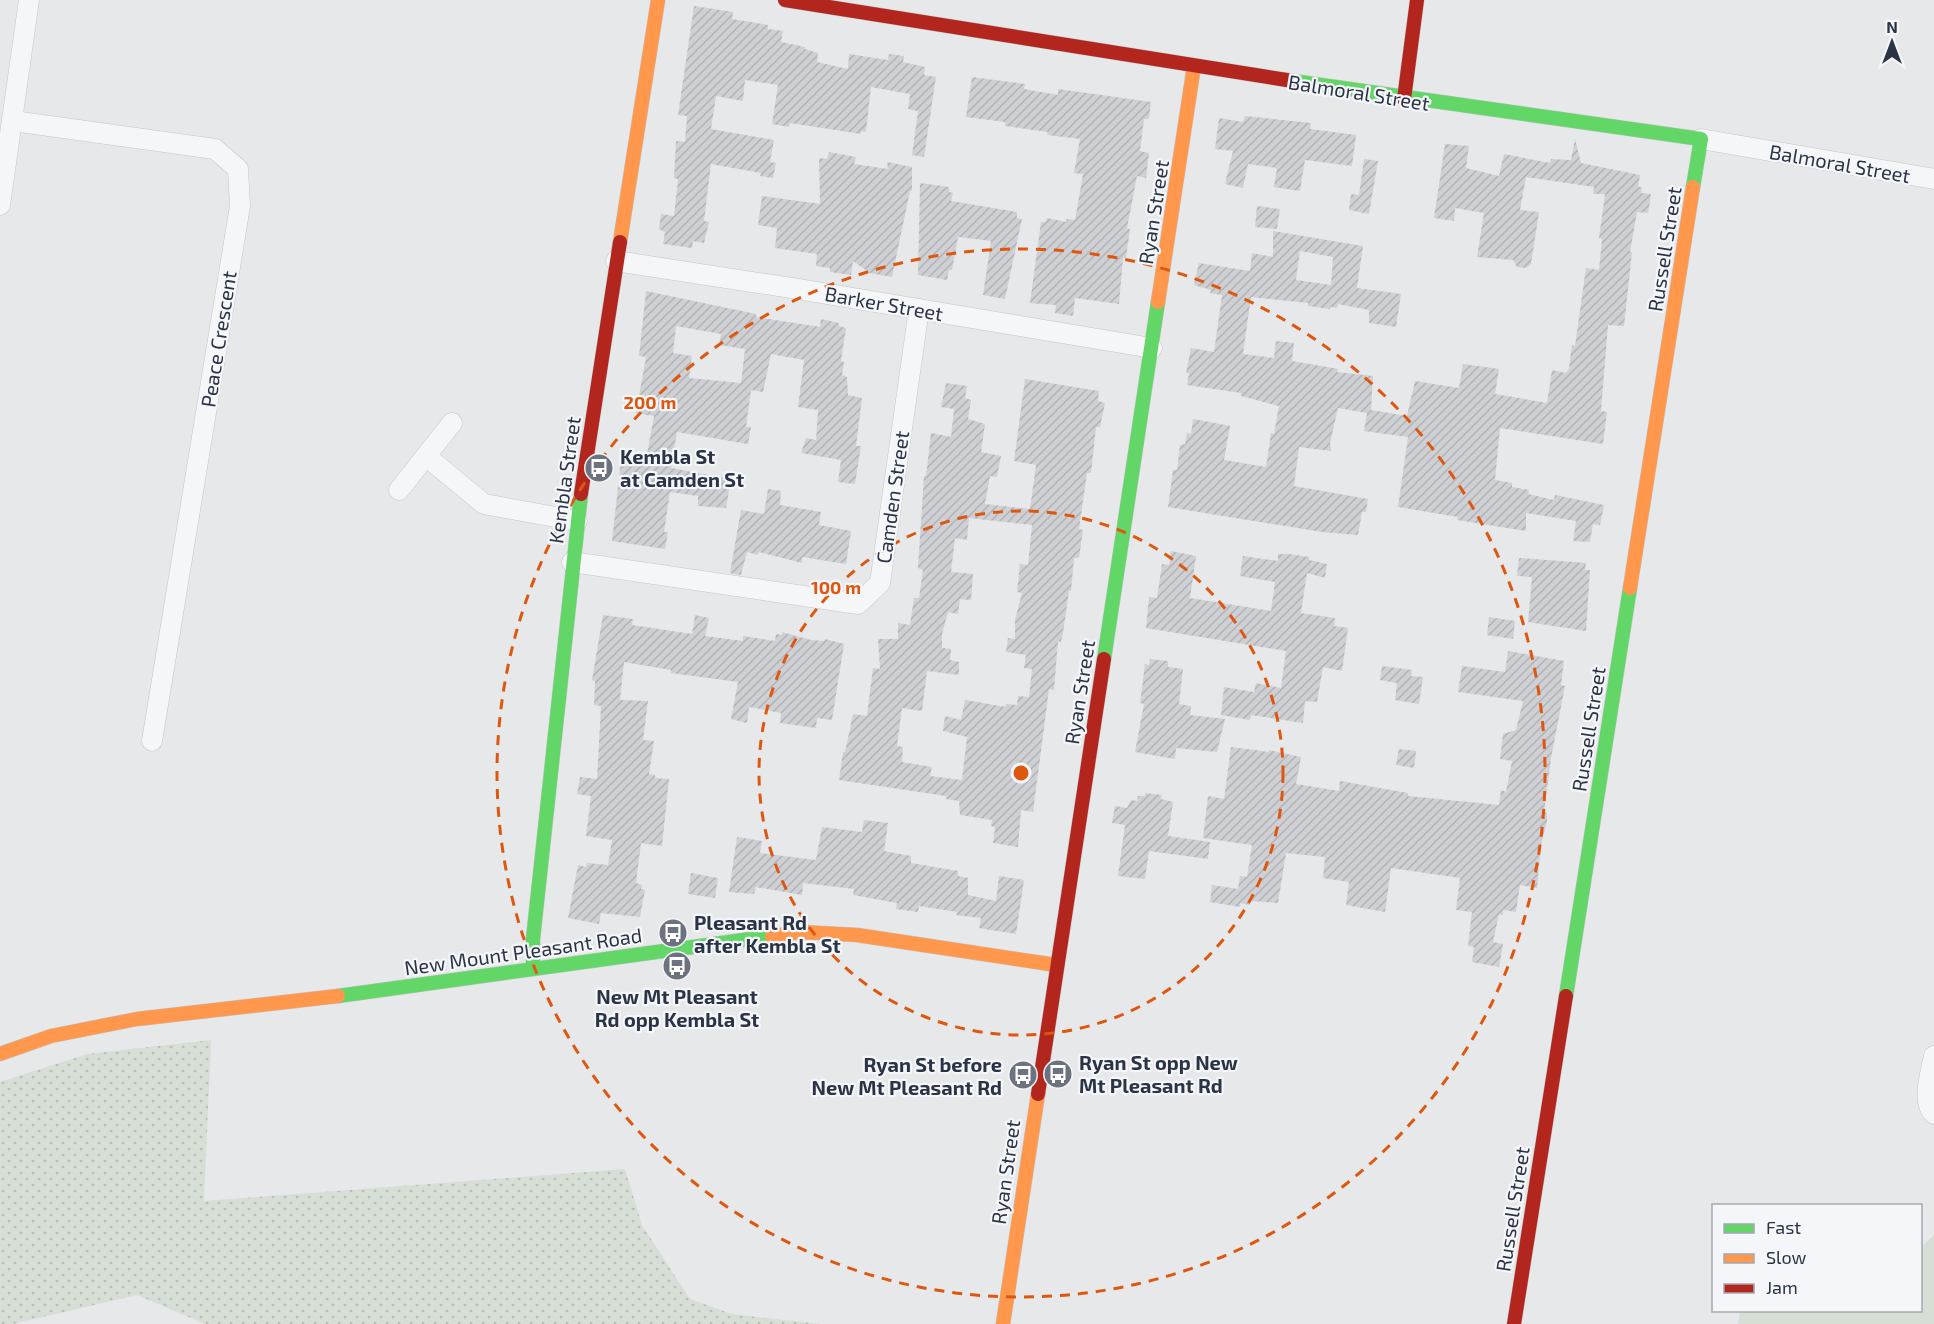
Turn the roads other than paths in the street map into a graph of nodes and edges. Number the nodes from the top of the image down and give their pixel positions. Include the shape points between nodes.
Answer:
1 (29, 0) edge
2 (658, 0) edge
3 (785, 0) edge
4 (1417, 0) edge
5 (1194, 66) junction
6 (1404, 99) junction
7 (13, 121) junction
8 (1701, 139) junction
9 (1934, 179) edge
10 (0, 204) edge
11 (616, 261) junction
12 (919, 309) junction
13 (1152, 348) junction
14 (452, 423) dead end
15 (427, 457) junction
16 (399, 490) dead end
17 (577, 521) junction
18 (572, 562) junction
19 (152, 741) dead end
20 (1056, 965) junction
21 (533, 968) junction
22 (0, 1054) edge
23 (1934, 1056) edge
24 (1934, 1114) edge
25 (1003, 1324) edge
26 (1514, 1324) edge

1 - 7 street
2 - 11 street, Kembla Street
3 - 5 street, Balmoral Street
4 - 6 street
5 - 6 street, Balmoral Street
5 - 13 street, Ryan Street
6 - 8 street, Balmoral Street
7 - 10 street
7 - 19 street, Peace Crescent via 215,149 238,169 240,206
8 - 9 street, Balmoral Street
8 - 26 street, Russell Street
11 - 12 street, Barker Street
11 - 17 street, Kembla Street
12 - 13 street, Barker Street
12 - 18 street, Camden Street via 880,583 858,604
13 - 20 street, Ryan Street
14 - 15 street
15 - 16 street
15 - 17 street via 484,504
17 - 18 street, Kembla Street
18 - 21 street, Kembla Street
20 - 21 street, New Mount Pleasant Road via 857,935 801,932
20 - 25 street, Ryan Street
21 - 22 street, New Mount Pleasant Road via 394,989 137,1019 51,1036
23 - 24 street via 1928,1092

